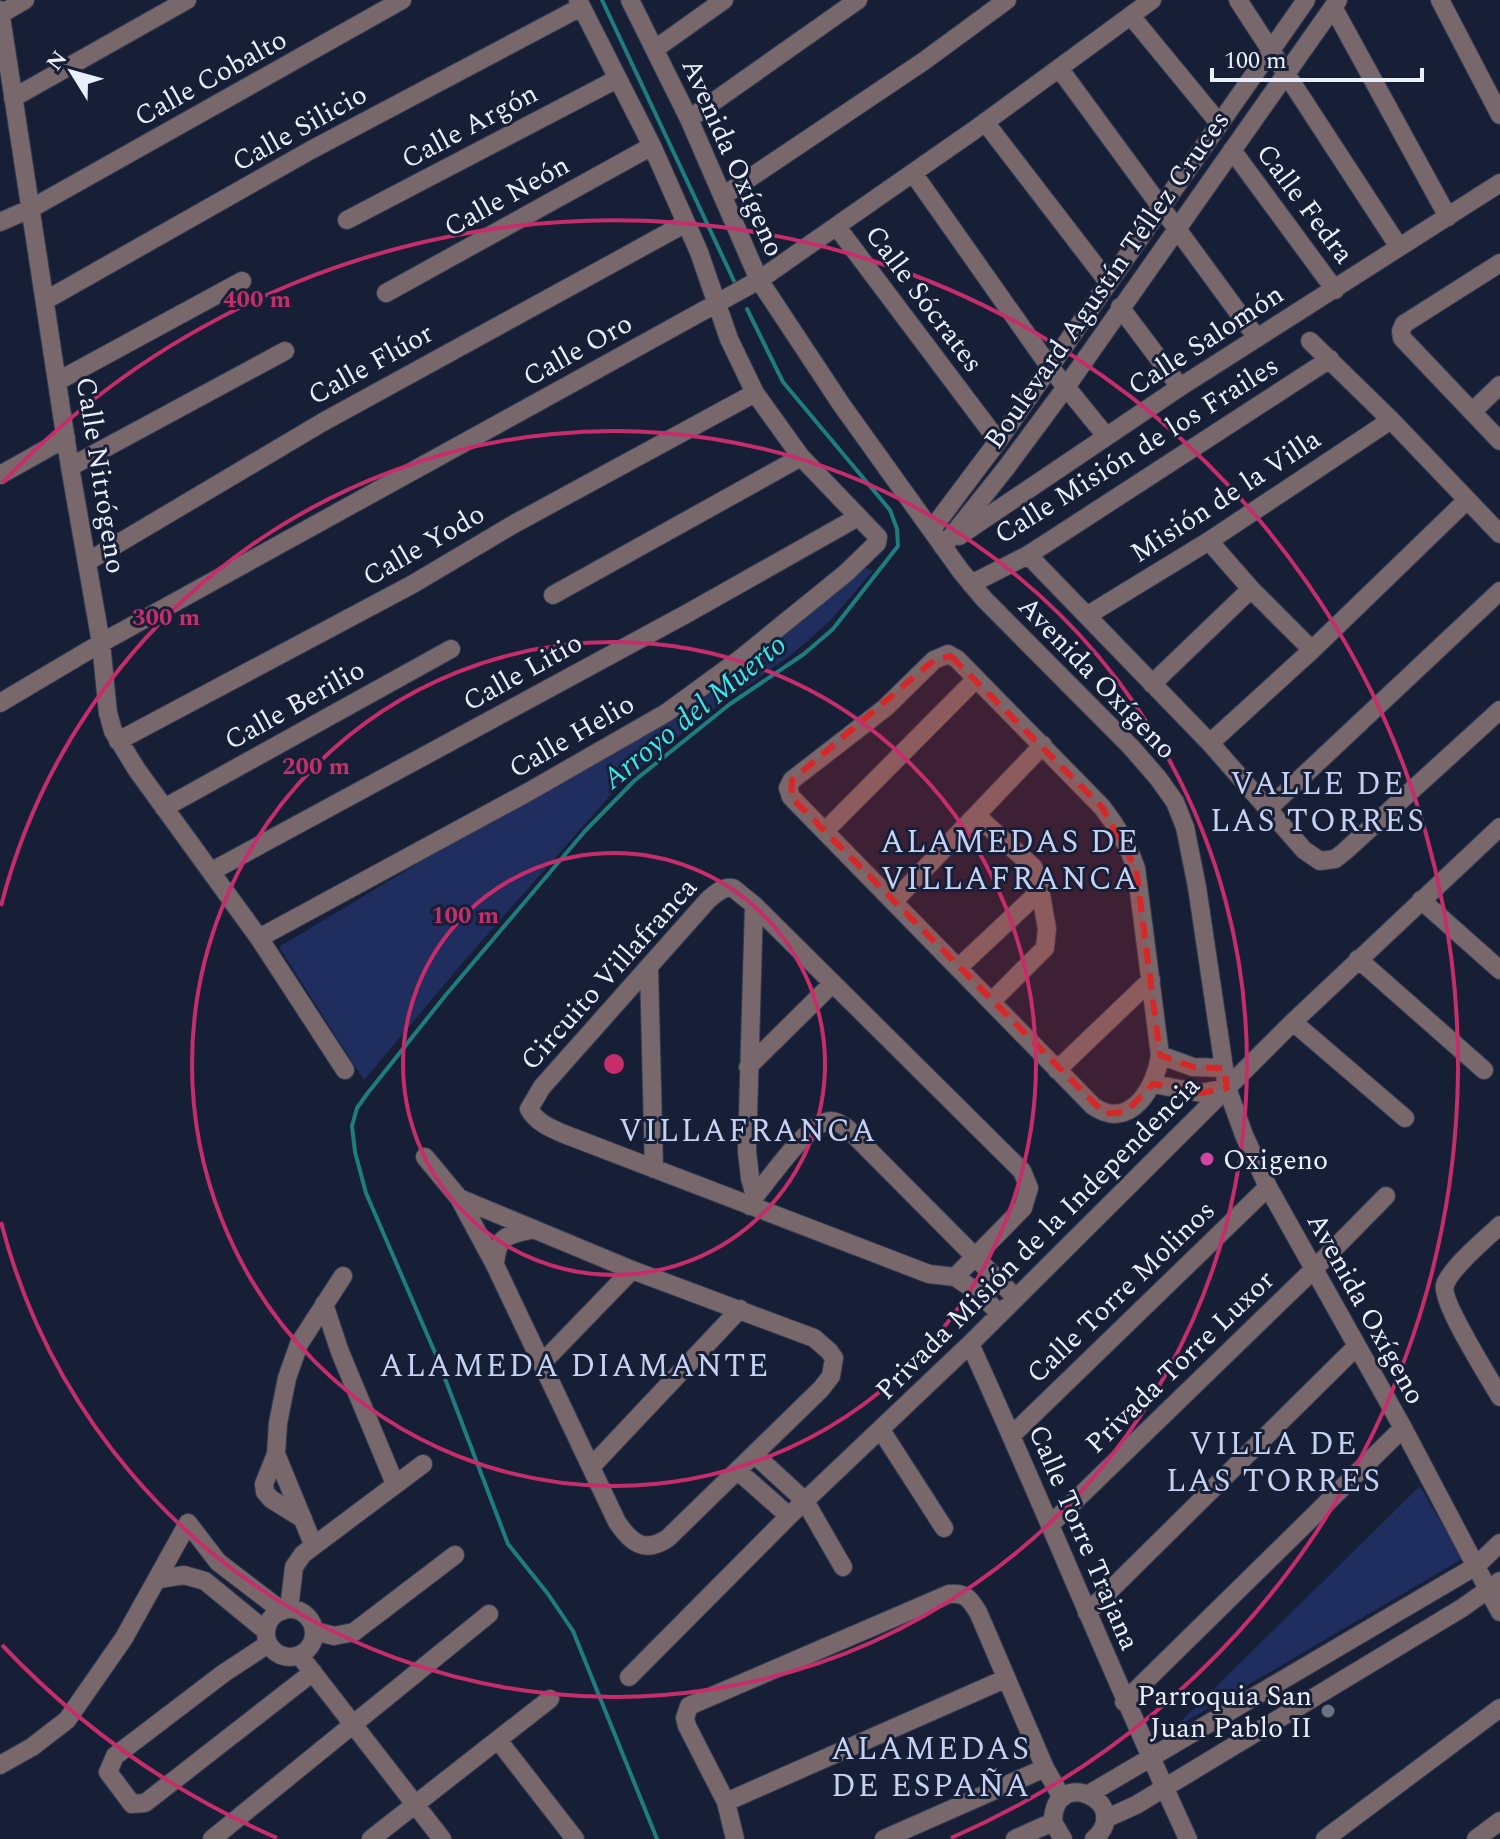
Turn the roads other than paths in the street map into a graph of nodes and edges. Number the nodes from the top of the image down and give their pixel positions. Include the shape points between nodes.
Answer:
1 (25, 0) edge
2 (187, 0) edge
3 (402, 0) edge
4 (630, 0) edge
5 (724, 0) edge
6 (858, 0) edge
7 (1007, 0) edge
8 (1152, 0) edge
9 (1238, 0) edge
10 (1306, 0) edge
11 (1440, 0) edge
12 (1335, 3) edge
13 (580, 4) edge
14 (0, 12) edge
15 (1131, 16) junction
16 (655, 49) junction
17 (1269, 51) junction
18 (1059, 68) junction
19 (1285, 75) junction
20 (617, 79) junction
21 (13, 98) junction
22 (1500, 115) edge
23 (689, 119) junction
24 (985, 122) junction
25 (1219, 123) junction
26 (652, 146) junction
27 (1232, 150) junction
28 (913, 173) junction
29 (1500, 183) edge
30 (723, 196) junction
31 (1160, 207) junction
32 (32, 208) junction
33 (1448, 217) junction
34 (347, 220) dead end
35 (0, 222) edge
36 (686, 223) junction
37 (837, 227) junction
38 (1175, 228) junction
39 (1399, 247) junction
40 (1500, 263) edge
41 (759, 280) junction
42 (242, 281) dead end
43 (1108, 282) junction
44 (1335, 290) junction
45 (386, 293) dead end
46 (46, 300) junction
47 (716, 304) junction
48 (1120, 307) junction
49 (1257, 338) junction
50 (1310, 341) dead end
51 (285, 351) dead end
52 (1330, 359) junction
53 (1049, 366) junction
54 (58, 381) junction
55 (1500, 385) edge
56 (1066, 387) junction
57 (1180, 387) junction
58 (755, 393) junction
59 (1472, 412) junction
60 (1391, 420) junction
61 (1106, 436) junction
62 (66, 438) junction
63 (998, 441) junction
64 (1500, 441) edge
65 (801, 457) junction
66 (70, 467) junction
67 (0, 475) edge
68 (1467, 500) junction
69 (858, 517) junction
70 (932, 529) junction
71 (1500, 534) edge
72 (1209, 541) junction
73 (943, 547) junction
74 (1028, 555) junction
75 (87, 562) junction
76 (971, 584) junction
77 (1251, 589) junction
78 (1500, 591) edge
79 (553, 595) dead end
80 (1088, 615) junction
81 (101, 643) junction
82 (451, 649) dead end
83 (1312, 650) junction
84 (976, 679) junction
85 (1152, 684) junction
86 (0, 703) edge
87 (1500, 710) edge
88 (118, 741) junction
89 (1210, 743) junction
90 (1043, 745) junction
91 (164, 808) junction
92 (1268, 809) junction
93 (976, 815) junction
94 (825, 831) junction
95 (1496, 839) edge
96 (212, 871) junction
97 (1040, 891) junction
98 (1421, 900) junction
99 (894, 901) junction
100 (754, 905) junction
101 (259, 938) junction
102 (1358, 959) junction
103 (649, 967) junction
104 (958, 968) junction
105 (1500, 970) edge
106 (1151, 980) junction
107 (833, 983) junction
108 (991, 1002) junction
109 (1293, 1022) junction
110 (1160, 1055) junction
111 (748, 1067) junction
112 (1224, 1068) junction
113 (345, 1070) dead end
114 (1057, 1070) junction
115 (1484, 1070) dead end
116 (1153, 1084) junction
117 (1227, 1088) junction
118 (1405, 1118) dead end
119 (425, 1157) dead end
120 (654, 1169) junction
121 (1268, 1187) junction
122 (1386, 1196) dead end
123 (459, 1198) junction
124 (753, 1201) junction
125 (1500, 1226) edge
126 (534, 1229) junction
127 (975, 1258) junction
128 (495, 1265) junction
129 (632, 1270) junction
130 (1313, 1270) junction
131 (343, 1276) dead end
132 (955, 1277) junction
133 (1016, 1298) junction
134 (324, 1304) junction
135 (740, 1309) junction
136 (1000, 1314) junction
137 (299, 1344) junction
138 (970, 1344) junction
139 (1357, 1346) junction
140 (340, 1352) junction
141 (542, 1363) junction
142 (1500, 1397) edge
143 (1403, 1428) junction
144 (881, 1430) junction
145 (1012, 1435) junction
146 (755, 1455) junction
147 (423, 1464) dead end
148 (591, 1467) junction
149 (738, 1471) junction
150 (395, 1484) junction
151 (805, 1501) junction
152 (789, 1516) junction
153 (1050, 1525) junction
154 (944, 1528) dead end
155 (1500, 1543) edge
156 (313, 1544) junction
157 (455, 1555) dead end
158 (1476, 1566) junction
159 (843, 1567) dead end
160 (160, 1579) junction
161 (1494, 1586) edge
162 (285, 1610) junction
163 (1500, 1612) edge
164 (1087, 1613) junction
165 (489, 1614) dead end
166 (315, 1631) junction
167 (267, 1638) junction
168 (300, 1656) junction
169 (1301, 1670) junction
170 (313, 1672) junction
171 (629, 1677) dead end
172 (1005, 1679) junction
173 (1317, 1695) junction
174 (550, 1699) dead end
175 (1124, 1702) junction
176 (1500, 1708) edge
177 (354, 1724) junction
178 (498, 1740) junction
179 (1150, 1758) junction
180 (0, 1765) edge
181 (1045, 1768) junction
182 (1164, 1787) junction
183 (1089, 1794) junction
184 (1062, 1798) junction
185 (726, 1802) junction
186 (415, 1804) junction
187 (1105, 1819) junction
188 (1500, 1821) edge
189 (1053, 1822) junction
190 (212, 1839) edge
191 (371, 1839) edge
192 (442, 1839) edge
193 (575, 1839) edge
194 (735, 1839) edge
195 (884, 1839) edge
196 (1015, 1839) edge
197 (1063, 1839) edge
198 (1094, 1839) edge
199 (1188, 1839) edge
200 (1325, 1839) edge
201 (1476, 1839) edge

1 - 14 street
2 - 21 street
3 - 32 street, Calle Cobalto
4 - 16 street, Avenida Oxígeno
5 - 16 street
6 - 23 street
7 - 30 street
8 - 15 street, Calle Oro
9 - 17 street
10 - 17 street, Boulevard Agustín Téllez Cruces
11 - 22 street
12 - 19 street, Boulevard Agustín Téllez Cruces
12 - 33 street
13 - 20 street
13 - 46 street, Calle Silicio
14 - 21 street, Calle Nitrógeno
15 - 18 street, Calle Oro
15 - 25 street
16 - 23 street, Avenida Oxígeno
17 - 19 street
17 - 25 street, Boulevard Agustín Téllez Cruces
18 - 24 street, Calle Oro
18 - 31 street
19 - 27 street, Boulevard Agustín Téllez Cruces
19 - 39 street
20 - 26 street
20 - 34 street, Calle Argón
21 - 32 street, Calle Nitrógeno
23 - 30 street, Avenida Oxígeno
24 - 28 street, Calle Oro
24 - 43 street
25 - 31 street, Boulevard Agustín Téllez Cruces
26 - 36 street
26 - 45 street, Calle Neón
27 - 38 street, Boulevard Agustín Téllez Cruces
27 - 44 street, Calle Fedra
28 - 37 street, Calle Oro
28 - 53 street
29 - 33 street, Calle Salomón
30 - 41 street, Avenida Oxígeno
31 - 38 street
31 - 43 street, Boulevard Agustín Téllez Cruces
32 - 35 street, Calle Cobalto
32 - 46 street, Calle Nitrógeno
33 - 39 street, Calle Salomón
36 - 47 street
36 - 75 street, Calle Flúor via 414,370
37 - 41 street, Calle Oro
37 - 63 street, Calle Sócrates
38 - 48 street, Boulevard Agustín Téllez Cruces
38 - 49 street
39 - 44 street, Calle Salomón
40 - 59 street via 1392,330
41 - 47 street, Calle Oro
41 - 70 street, Avenida Oxígeno
42 - 54 street
43 - 53 street, Boulevard Agustín Téllez Cruces
44 - 49 street, Calle Salomón
46 - 54 street, Calle Nitrógeno
47 - 58 street
47 - 81 street, Calle Oro
48 - 56 street, Boulevard Agustín Téllez Cruces
48 - 57 street
49 - 57 street, Calle Salomón
50 - 52 street
51 - 66 street
52 - 60 street
52 - 74 street, Calle Misión de los Frailes
53 - 56 street
53 - 63 street, Boulevard Agustín Téllez Cruces
54 - 62 street, Calle Nitrógeno
55 - 59 street
56 - 61 street
56 - 73 street, Boulevard Agustín Téllez Cruces
57 - 61 street, Calle Salomón
58 - 65 street
58 - 88 street, Calle Yodo
59 - 64 street
60 - 68 street
60 - 72 street, Misión de la Villa
61 - 73 street, Calle Salomón
62 - 66 street, Calle Nitrógeno
62 - 67 street
63 - 70 street, Boulevard Agustín Téllez Cruces
65 - 69 street
65 - 79 street
66 - 75 street, Calle Nitrógeno
68 - 71 street
68 - 83 street
69 - 96 street, Calle Litio
69 - 101 street, Calle Helio via 878,537 872,550 666,713
70 - 73 street, Avenida Oxígeno
72 - 77 street
72 - 80 street, Misión de la Villa
73 - 76 street, Avenida Oxígeno
74 - 76 street, Calle Misión de los Frailes
74 - 80 street
75 - 81 street, Calle Nitrógeno
76 - 112 street, Avenida Oxígeno via 1131,747 1175,802 1197,887
77 - 83 street
77 - 85 street
78 - 92 street
80 - 85 street
81 - 86 street, Calle Oro
81 - 88 street, Calle Nitrógeno via 108,713
82 - 91 street, Calle Berilio
83 - 89 street
84 - 90 street
84 - 94 street
84 - 94 street via 951,656 934,660 885,708 792,780 791,797
85 - 89 street
87 - 92 street via 1335,859 1312,857
88 - 91 street, Calle Nitrógeno
89 - 92 street
90 - 93 street
90 - 106 street via 1102,807 1129,849
91 - 96 street, Calle Nitrógeno
93 - 97 street via 1033,867
93 - 99 street
94 - 99 street
95 - 98 street, Privada Misión de la Independencia
96 - 101 street, Calle Nitrógeno
97 - 104 street
97 - 108 street via 1045,948
98 - 102 street, Privada Misión de la Independencia
98 - 105 street
99 - 104 street
100 - 103 street, Circuito Villafranca via 733,888 717,892
100 - 107 street, Circuito Villafranca
100 - 111 street
101 - 113 street, Calle Nitrógeno
102 - 109 street, Privada Misión de la Independencia
102 - 115 street
103 - 120 street
103 - 120 street, Circuito Villafranca via 542,1087 529,1109 549,1128
104 - 108 street
106 - 110 street
106 - 114 street
107 - 111 street
107 - 127 street, Circuito Villafranca via 1027,1179 1023,1208
108 - 114 street
109 - 117 street, Privada Misión de la Independencia
109 - 118 street
110 - 112 street via 1193,1067
110 - 116 street
111 - 124 street
112 - 117 street, Avenida Oxígeno
114 - 116 street via 1105,1114 1114,1116 1126,1112
116 - 117 street via 1201,1093
117 - 121 street, Avenida Oxígeno
117 - 133 street, Privada Misión de la Independencia
119 - 123 street
120 - 124 street, Circuito Villafranca
121 - 130 street, Avenida Oxígeno
121 - 145 street, Calle Torre Molinos
122 - 130 street, Privada Torre Luxor
123 - 126 street
123 - 128 street
124 - 127 street via 812,1130 839,1123
124 - 132 street, Circuito Villafranca via 929,1274
125 - 142 street via 1457,1268 1444,1290
126 - 128 street via 503,1239
126 - 129 street
127 - 132 street, Circuito Villafranca
127 - 133 street
128 - 141 street
129 - 135 street
129 - 141 street
130 - 139 street, Avenida Oxígeno
130 - 153 street, Privada Torre Luxor
131 - 134 street
132 - 136 street, Circuito Villafranca
133 - 136 street, Privada Misión de la Independencia
134 - 137 street
134 - 140 street
135 - 146 street via 814,1338 834,1358 831,1376 821,1389
135 - 148 street
136 - 138 street, Privada Misión de la Independencia
137 - 140 street via 321,1340
137 - 156 street via 287,1378 276,1454 264,1484 271,1499 303,1519
138 - 144 street, Privada Misión de la Independencia
138 - 145 street, Calle Torre Trajana
139 - 143 street, Avenida Oxígeno
139 - 164 street
140 - 150 street
141 - 148 street
143 - 158 street, Avenida Oxígeno
143 - 175 street
144 - 151 street, Privada Misión de la Independencia
144 - 154 street
145 - 153 street, Calle Torre Trajana
146 - 149 street
146 - 151 street
147 - 150 street
148 - 149 street via 624,1532 642,1547 668,1538
149 - 152 street
150 - 156 street
151 - 152 street, Privada Misión de la Independencia
151 - 159 street
152 - 171 street, Privada Misión de la Independencia
153 - 164 street, Calle Torre Trajana
155 - 158 street
156 - 162 street via 294,1567
157 - 166 street via 354,1632 334,1636
158 - 161 street, Avenida Oxígeno
158 - 169 street
160 - 162 street via 188,1523 218,1562
160 - 167 street via 184,1575 205,1581
160 - 180 street via 67,1720
161 - 163 street, Avenida Oxígeno
161 - 173 street
162 - 166 street via 303,1613
162 - 167 street via 271,1618
164 - 175 street, Calle Torre Trajana
165 - 177 street
166 - 168 street via 311,1646
167 - 168 street via 282,1656
167 - 170 street via 115,1756 108,1772 132,1804 145,1803
168 - 170 street
169 - 173 street
169 - 179 street
170 - 177 street
172 - 181 street
172 - 185 street
172 - 185 street via 978,1612 959,1593 696,1702 685,1718
173 - 182 street
174 - 178 street
175 - 179 street, Calle Torre Trajana
176 - 200 street
177 - 186 street
177 - 190 street
178 - 186 street
178 - 193 street
179 - 182 street, Calle Torre Trajana
179 - 183 street
181 - 184 street
181 - 195 street
182 - 187 street
182 - 199 street, Calle Torre Trajana
183 - 184 street via 1075,1792
183 - 187 street via 1101,1804
184 - 189 street
185 - 194 street
186 - 191 street
186 - 192 street
187 - 198 street
188 - 201 street
189 - 196 street
189 - 197 street

